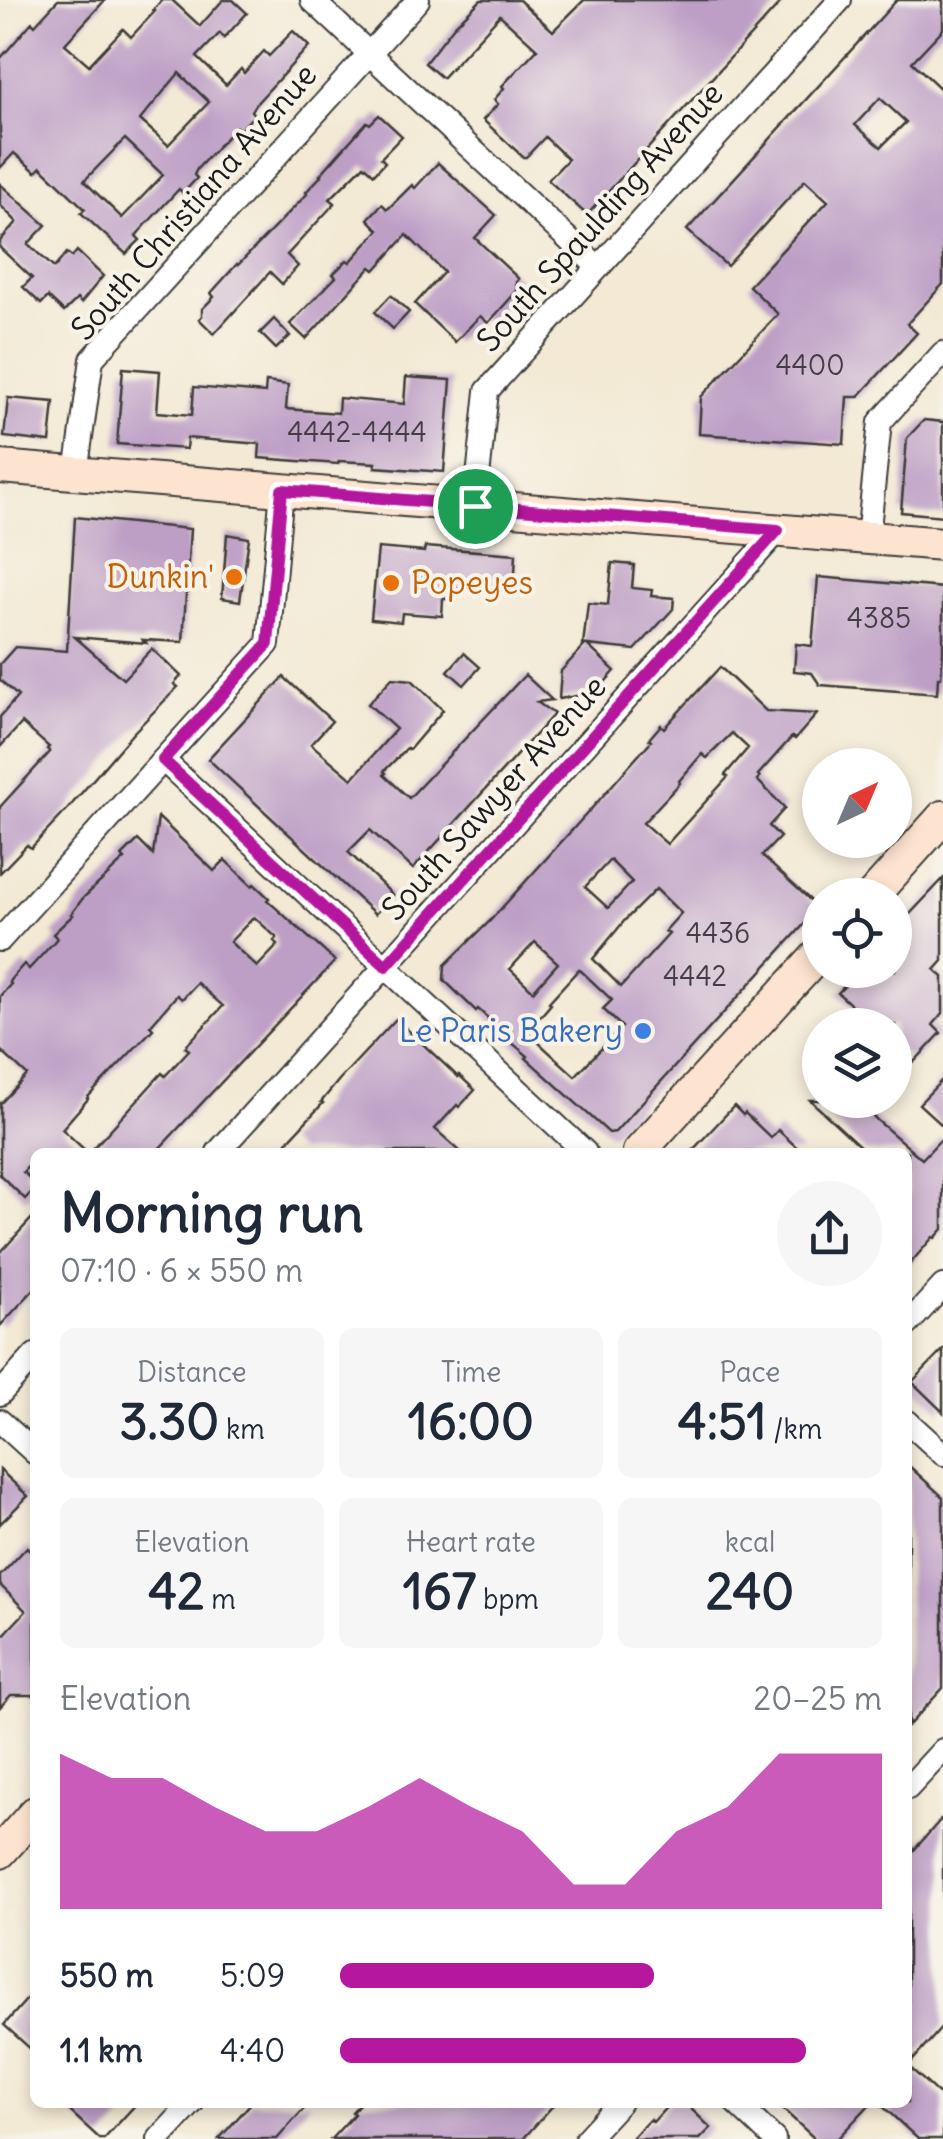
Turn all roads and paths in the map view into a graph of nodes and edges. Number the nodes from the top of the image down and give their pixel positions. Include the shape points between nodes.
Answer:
1 (312, 0) edge
2 (418, 0) edge
3 (840, 0) edge
4 (369, 53) junction
5 (598, 267) junction
6 (943, 353) edge
7 (0, 467) edge
8 (76, 473) junction
9 (282, 490) junction
10 (475, 506) junction
11 (778, 530) junction
12 (868, 538) junction
13 (943, 544) edge
14 (163, 760) junction
15 (943, 817) edge
16 (887, 878) edge
17 (0, 940) edge
18 (386, 966) junction
19 (802, 973) edge
20 (222, 1148) edge
21 (581, 1148) edge
22 (643, 1148) edge
23 (943, 1286) edge
24 (912, 1320) edge
25 (30, 1361) edge
26 (0, 1394) edge
27 (0, 1421) edge
28 (912, 1426) edge
29 (30, 1448) edge
30 (943, 1454) edge
31 (943, 1750) edge
32 (912, 1784) edge
33 (30, 1819) edge
34 (0, 1852) edge
35 (187, 2108) edge
36 (614, 2108) edge
37 (741, 2108) edge
38 (159, 2139) edge
39 (586, 2139) edge
40 (774, 2139) edge

1 - 4 street
2 - 4 street, South Christiana Avenue
3 - 5 street, South Spaulding Avenue
4 - 5 street
4 - 8 street, South Christiana Avenue via 92,358
5 - 10 street, South Spaulding Avenue via 486,391
6 - 12 street via 880,422
7 - 8 main road
8 - 9 main road
9 - 10 main road
9 - 14 street via 268,644
10 - 11 main road
11 - 12 main road
11 - 18 street, South Sawyer Avenue
12 - 13 main road
14 - 17 street
14 - 18 street
15 - 16 main road
18 - 20 street, South Sawyer Avenue
18 - 21 street
19 - 22 main road
23 - 24 street
25 - 26 street
27 - 29 street
28 - 30 street
31 - 32 street
33 - 34 main road
35 - 38 street
36 - 39 street
37 - 40 street

